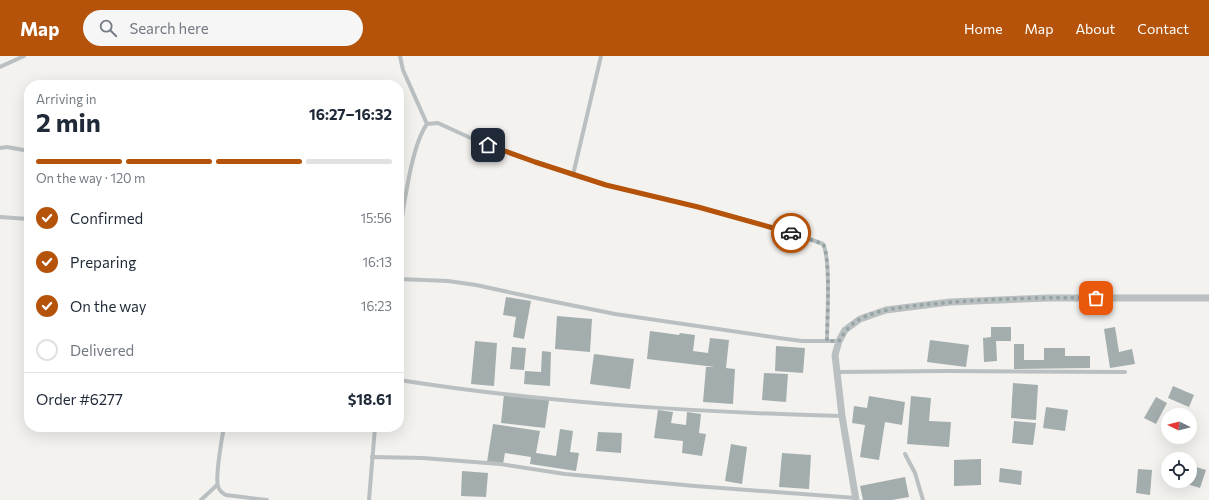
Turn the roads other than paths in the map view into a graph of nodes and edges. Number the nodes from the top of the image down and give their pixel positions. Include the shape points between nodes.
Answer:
1 (24, 56) edge
2 (400, 56) edge
3 (601, 56) edge
4 (0, 67) edge
5 (427, 124) junction
6 (0, 148) edge
7 (24, 150) edge
8 (573, 175) junction
9 (404, 208) edge
10 (0, 217) edge
11 (24, 219) edge
12 (404, 279) edge
13 (1209, 298) edge
14 (827, 341) junction
15 (839, 341) junction
16 (836, 372) junction
17 (1125, 372) dead end
18 (404, 381) edge
19 (842, 416) junction
20 (223, 432) edge
21 (374, 432) edge
22 (905, 454) dead end
23 (372, 457) junction
24 (217, 485) junction
25 (856, 499) edge
26 (200, 500) edge
27 (267, 500) edge
28 (369, 500) edge
29 (923, 500) edge

1 - 4 street
2 - 5 street via 403,70
3 - 8 street
5 - 8 street via 438,123
5 - 9 street via 422,130 413,158
6 - 7 street
8 - 14 street via 796,234 823,244 827,269
10 - 11 street
12 - 14 street via 476,285 615,314 802,341
13 - 15 street via 1049,298 915,306 886,310 860,319 845,330
14 - 15 street
15 - 16 street via 834,355
16 - 17 street
16 - 19 street
18 - 19 street via 559,400 735,413
19 - 25 street
20 - 24 street
21 - 23 street
22 - 29 street via 915,473
23 - 25 street via 500,464 565,474
23 - 28 street
24 - 26 street
24 - 27 street via 226,495

